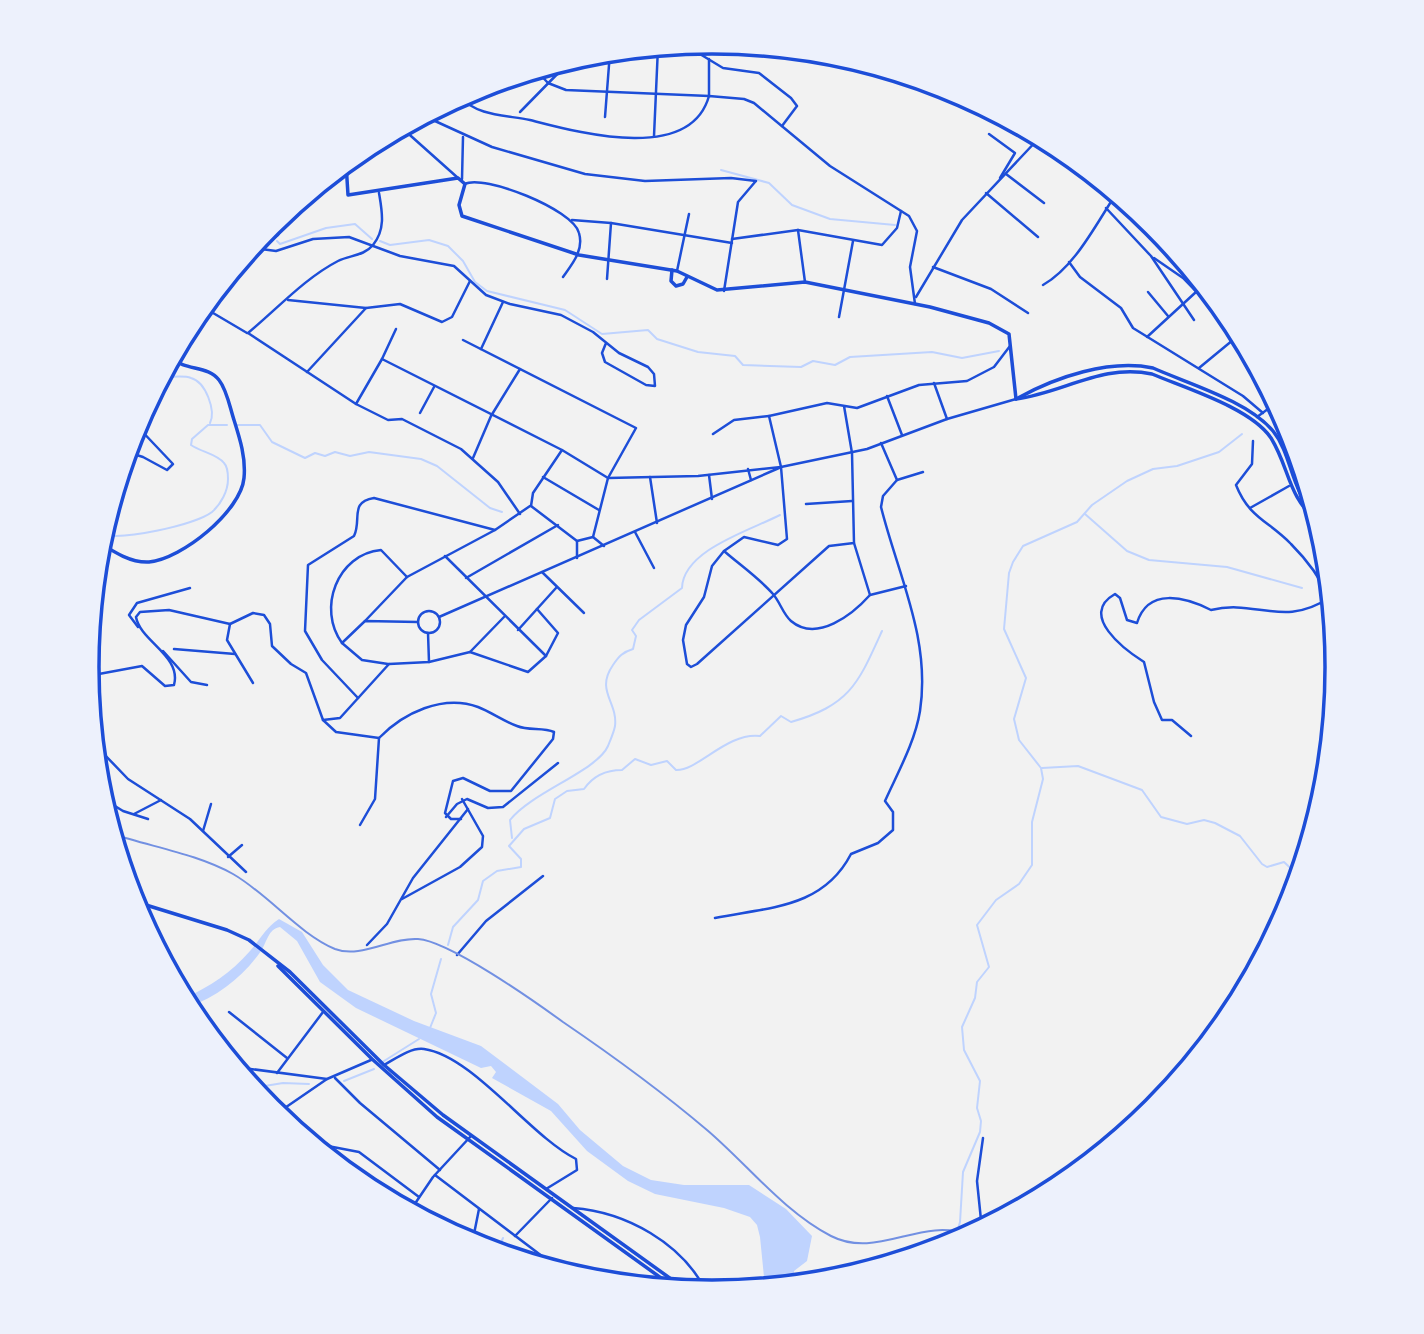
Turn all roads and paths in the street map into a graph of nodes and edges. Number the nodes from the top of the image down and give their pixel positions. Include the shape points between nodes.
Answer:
1 (701, 55) edge
2 (657, 57) edge
3 (709, 59) junction
4 (609, 63) edge
5 (557, 74) edge
6 (543, 78) edge
7 (548, 83) junction
8 (606, 92) junction
9 (655, 95) junction
10 (709, 96) junction
11 (471, 104) edge
12 (520, 112) dead end
13 (605, 117) dead end
14 (434, 121) edge
15 (782, 126) junction
16 (409, 134) edge
17 (989, 134) dead end
18 (463, 135) junction
19 (654, 136) junction
20 (1032, 145) edge
21 (1006, 174) junction
22 (347, 176) edge
23 (462, 180) junction
24 (996, 183) junction
25 (379, 192) junction
26 (986, 193) junction
27 (1111, 202) edge
28 (1044, 203) dead end
29 (1106, 208) junction
30 (901, 210) junction
31 (689, 214) dead end
32 (572, 220) junction
33 (611, 223) junction
34 (797, 230) junction
35 (685, 235) junction
36 (1038, 237) dead end
37 (853, 240) junction
38 (732, 241) junction
39 (374, 244) junction
40 (264, 249) edge
41 (579, 255) junction
42 (1151, 256) junction
43 (611, 260) junction
44 (1069, 262) junction
45 (933, 267) junction
46 (674, 270) junction
47 (563, 277) dead end
48 (687, 277) junction
49 (607, 279) dead end
50 (470, 281) junction
51 (805, 282) junction
52 (1043, 285) dead end
53 (1194, 289) edge
54 (724, 291) junction
55 (844, 291) junction
56 (1196, 291) edge
57 (1148, 292) dead end
58 (916, 297) junction
59 (288, 300) junction
60 (503, 302) junction
61 (1183, 303) junction
62 (915, 304) junction
63 (366, 308) junction
64 (213, 313) edge
65 (1028, 313) dead end
66 (1168, 316) junction
67 (839, 317) dead end
68 (1194, 320) dead end
69 (396, 330) dead end
70 (248, 334) junction
71 (1147, 337) junction
72 (463, 340) dead end
73 (606, 343) junction
74 (1012, 343) junction
75 (1231, 343) edge
76 (481, 349) junction
77 (382, 359) junction
78 (179, 364) edge
79 (1199, 368) junction
80 (520, 369) junction
81 (307, 372) junction
82 (934, 383) junction
83 (434, 387) junction
84 (887, 396) junction
85 (1016, 399) junction
86 (356, 404) junction
87 (844, 406) junction
88 (1268, 409) edge
89 (1263, 412) junction
90 (420, 413) dead end
91 (491, 416) junction
92 (769, 416) junction
93 (1257, 417) junction
94 (947, 419) junction
95 (713, 434) dead end
96 (145, 435) edge
97 (902, 435) junction
98 (1253, 441) dead end
99 (881, 443) junction
100 (562, 450) junction
101 (852, 453) junction
102 (138, 455) edge
103 (473, 458) junction
104 (781, 467) junction
105 (748, 469) junction
106 (923, 471) dead end
107 (709, 475) junction
108 (543, 477) junction
109 (650, 477) junction
110 (607, 478) junction
111 (751, 480) junction
112 (897, 480) junction
113 (1289, 486) junction
114 (1299, 493) edge
115 (712, 499) junction
116 (852, 501) junction
117 (806, 504) dead end
118 (531, 506) junction
119 (1304, 508) edge
120 (1248, 509) junction
121 (599, 510) junction
122 (520, 514) junction
123 (657, 523) junction
124 (558, 526) junction
125 (495, 530) junction
126 (635, 532) junction
127 (593, 537) junction
128 (577, 541) junction
129 (853, 543) junction
130 (604, 546) junction
131 (111, 548) edge
132 (724, 551) junction
133 (445, 556) junction
134 (577, 558) junction
135 (654, 568) dead end
136 (542, 572) junction
137 (407, 577) junction
138 (466, 578) junction
139 (1319, 579) edge
140 (906, 586) junction
141 (557, 587) junction
142 (190, 588) dead end
143 (773, 595) junction
144 (870, 595) junction
145 (484, 597) junction
146 (1321, 603) edge
147 (537, 609) junction
148 (584, 613) dead end
149 (439, 617) junction
150 (504, 617) junction
151 (365, 621) junction
152 (418, 622) junction
153 (230, 624) junction
154 (138, 627) junction
155 (518, 629) junction
156 (429, 633) junction
157 (342, 643) junction
158 (174, 649) dead end
159 (163, 651) junction
160 (470, 652) junction
161 (235, 654) junction
162 (546, 656) junction
163 (429, 662) junction
164 (389, 664) junction
165 (99, 674) edge
166 (253, 683) dead end
167 (207, 685) dead end
168 (358, 698) junction
169 (323, 720) junction
170 (1191, 736) dead end
171 (379, 738) junction
172 (106, 756) edge
173 (558, 763) dead end
174 (462, 799) junction
175 (161, 800) junction
176 (211, 804) dead end
177 (115, 805) edge
178 (468, 809) junction
179 (134, 814) junction
180 (446, 817) junction
181 (148, 818) dead end
182 (461, 819) junction
183 (360, 825) dead end
184 (203, 831) junction
185 (242, 845) dead end
186 (228, 857) junction
187 (246, 872) dead end
188 (543, 876) dead end
189 (402, 899) junction
190 (148, 906) edge
191 (715, 918) dead end
192 (367, 945) dead end
193 (457, 955) dead end
194 (325, 1010) junction
195 (229, 1012) dead end
196 (288, 1059) junction
197 (374, 1059) junction
198 (384, 1065) junction
199 (249, 1069) edge
200 (277, 1073) junction
201 (335, 1078) junction
202 (327, 1079) junction
203 (286, 1107) edge
204 (469, 1138) junction
205 (983, 1138) dead end
206 (331, 1147) edge
207 (440, 1170) junction
208 (435, 1175) junction
209 (546, 1189) junction
210 (419, 1197) junction
211 (553, 1197) junction
212 (415, 1203) edge
213 (573, 1208) junction
214 (479, 1209) junction
215 (981, 1218) edge
216 (475, 1231) edge
217 (516, 1236) junction
218 (541, 1255) edge
219 (658, 1276) edge
220 (670, 1278) edge
221 (698, 1279) edge

1 - 3 street
2 - 9 street
3 - 10 street
3 - 15 street via 723,68 759,73 796,102 796,110
4 - 8 street
5 - 7 street
6 - 7 street
7 - 8 street via 566,90
7 - 12 street
8 - 9 street
8 - 13 street
9 - 10 street
9 - 19 street
10 - 15 street via 744,99
10 - 19 street via 697,120
11 - 19 street via 486,112 600,137
14 - 18 street
15 - 30 street via 849,180
16 - 23 street
17 - 24 street via 1015,153
18 - 23 street
18 - 38 street via 537,161 607,177 756,181 738,202
20 - 21 street
21 - 24 street
21 - 28 street
22 - 25 main road via 348,195
23 - 25 main road
23 - 32 street via 511,191
23 - 41 main road via 462,216
24 - 26 street
25 - 39 street via 382,228
26 - 36 street
26 - 45 street via 962,220
27 - 29 street
29 - 42 street
29 - 44 street
30 - 37 street via 887,243
30 - 58 street via 917,231 910,267
31 - 35 street
32 - 33 street
32 - 41 street via 580,236
33 - 35 street
33 - 43 street
34 - 37 street
34 - 38 street
34 - 51 street
35 - 38 street
35 - 46 street
37 - 55 street
38 - 54 street
39 - 40 street via 334,235 276,251
39 - 50 street via 400,256 454,266
39 - 59 street via 368,251 338,261
41 - 43 main road
41 - 47 street
42 - 53 street
42 - 61 street
43 - 46 main road
43 - 49 street
44 - 52 street
44 - 71 street via 1080,277 1121,307 1128,322
45 - 58 street
45 - 65 street via 991,289
46 - 48 main road
46 - 48 main road via 671,281 676,286
48 - 54 main road
50 - 60 street
50 - 63 street via 442,323 400,304
51 - 54 main road
51 - 55 main road
55 - 62 main road
55 - 67 street
56 - 61 street
57 - 66 street
58 - 62 street
59 - 63 street
59 - 70 street
60 - 73 street via 561,315
60 - 76 street
61 - 66 street
61 - 68 street
62 - 74 main road via 998,326
63 - 81 street
64 - 70 street
66 - 71 street
69 - 77 street
70 - 81 street
71 - 79 street
72 - 76 street
73 - 73 street via 605,362 655,386 648,367
74 - 82 street via 1000,361 979,377
74 - 85 main road
75 - 79 street
76 - 80 street
77 - 83 street
77 - 86 street
78 - 131 main road via 214,375 223,388 244,458 240,494 210,528 165,558 136,561
79 - 89 street
80 - 91 street
80 - 110 street via 636,428
81 - 86 street
82 - 84 street
82 - 94 street
83 - 90 street
83 - 91 street
84 - 87 street via 857,408
84 - 97 street
85 - 93 main road via 1103,367 1136,365 1153,368
85 - 94 street
85 - 113 main road via 1105,373 1136,370 1152,374 1254,421 1278,451
86 - 103 street via 388,420 402,419
87 - 92 street via 827,403
87 - 101 street
88 - 89 street
89 - 93 street
91 - 100 street
91 - 103 street
92 - 95 street via 734,420
92 - 104 street
93 - 114 main road via 1273,432
94 - 97 street
96 - 102 street via 173,464 167,470
97 - 99 street
98 - 120 street via 1252,464 1236,485
99 - 101 street
99 - 112 street
100 - 108 street
100 - 110 street
101 - 104 street
101 - 116 street
103 - 122 street via 498,482
104 - 105 street
104 - 111 street
104 - 132 street via 787,539 778,545 744,537
105 - 107 street
105 - 111 street
106 - 112 street
107 - 109 street
107 - 115 street
108 - 118 street
108 - 121 street
109 - 110 street
109 - 123 street
110 - 121 street
111 - 115 street
112 - 140 street via 883,496 881,507
113 - 119 main road
113 - 120 street
115 - 123 street
116 - 117 street
116 - 129 street
118 - 122 street
118 - 124 street
120 - 139 street via 1291,544
121 - 127 street
122 - 125 street
123 - 126 street
124 - 128 street
124 - 138 street
125 - 133 street
125 - 168 street via 374,498 358,506 354,536 309,565 305,632 322,660
126 - 130 street
126 - 135 street
127 - 128 street
127 - 130 street
128 - 134 street
129 - 143 street via 829,546
129 - 144 street
130 - 134 street
132 - 143 street
132 - 143 street via 712,566 704,597 686,625 687,664 698,664
133 - 137 street
133 - 138 street
134 - 136 street
136 - 141 street
136 - 145 street
137 - 151 street
137 - 157 street via 381,550 344,568 337,579 331,611
138 - 145 street
140 - 144 street
140 - 191 street via 923,682 920,713 885,801 893,812 893,830 878,843 851,853 840,875 813,895
141 - 147 street
141 - 148 street
142 - 154 street via 137,603 129,615
143 - 144 street via 789,620 814,628 841,620
145 - 149 street
145 - 150 street
146 - 170 street via 1286,615 1228,606 1211,610 1189,599 1158,598 1141,610 1137,623 1127,620 1120,598 1115,594 1107,598 1102,611 1110,637 1144,662 1162,720 1171,720
147 - 155 street
147 - 162 street via 558,633
149 - 152 street via 426,611
149 - 156 street via 439,628
150 - 155 street
150 - 160 street
151 - 152 street
151 - 157 street
152 - 156 street via 422,631
153 - 154 street via 169,610 140,612
153 - 161 street via 227,640
153 - 169 street via 253,613 264,615 270,624 272,646 310,680
154 - 159 street
155 - 162 street
156 - 163 street
157 - 164 street via 362,660
158 - 161 street
159 - 165 street via 175,680 170,688 142,666
159 - 167 street via 191,682
160 - 162 street via 528,672
160 - 163 street
161 - 166 street
163 - 164 street
164 - 168 street
168 - 169 street via 340,718
169 - 171 street via 336,732
171 - 180 street via 388,728 441,703 465,703 516,726 554,732 511,790 490,791 463,778 453,781
171 - 183 street via 375,799
172 - 175 street via 128,779
173 - 174 street via 503,807 488,808
174 - 178 street
174 - 180 street
175 - 179 street
175 - 184 street
176 - 184 street
177 - 179 street
178 - 182 street
178 - 189 street via 482,836 482,847 460,867
179 - 181 street
180 - 182 street
182 - 189 street via 434,848
184 - 186 street
185 - 186 street
186 - 187 street
188 - 193 street via 486,922
189 - 192 street
190 - 194 main road via 237,934 269,955
194 - 196 street
194 - 197 main road
195 - 196 street
196 - 200 street
197 - 198 main road
197 - 201 street
197 - 204 main road
198 - 204 main road
198 - 209 street via 422,1048 446,1058 493,1090 556,1149 576,1159 577,1170
199 - 200 street
200 - 202 street
201 - 202 street
201 - 207 street
202 - 203 street
204 - 207 street
204 - 209 main road
204 - 211 main road
205 - 215 street via 977,1181
206 - 210 street via 359,1152
207 - 208 street
208 - 210 street
208 - 214 street
209 - 211 main road
210 - 212 street
211 - 213 main road
211 - 217 street
211 - 219 main road
213 - 220 main road
213 - 221 street via 599,1210 639,1225 689,1265
214 - 216 street
214 - 217 street
217 - 218 street

